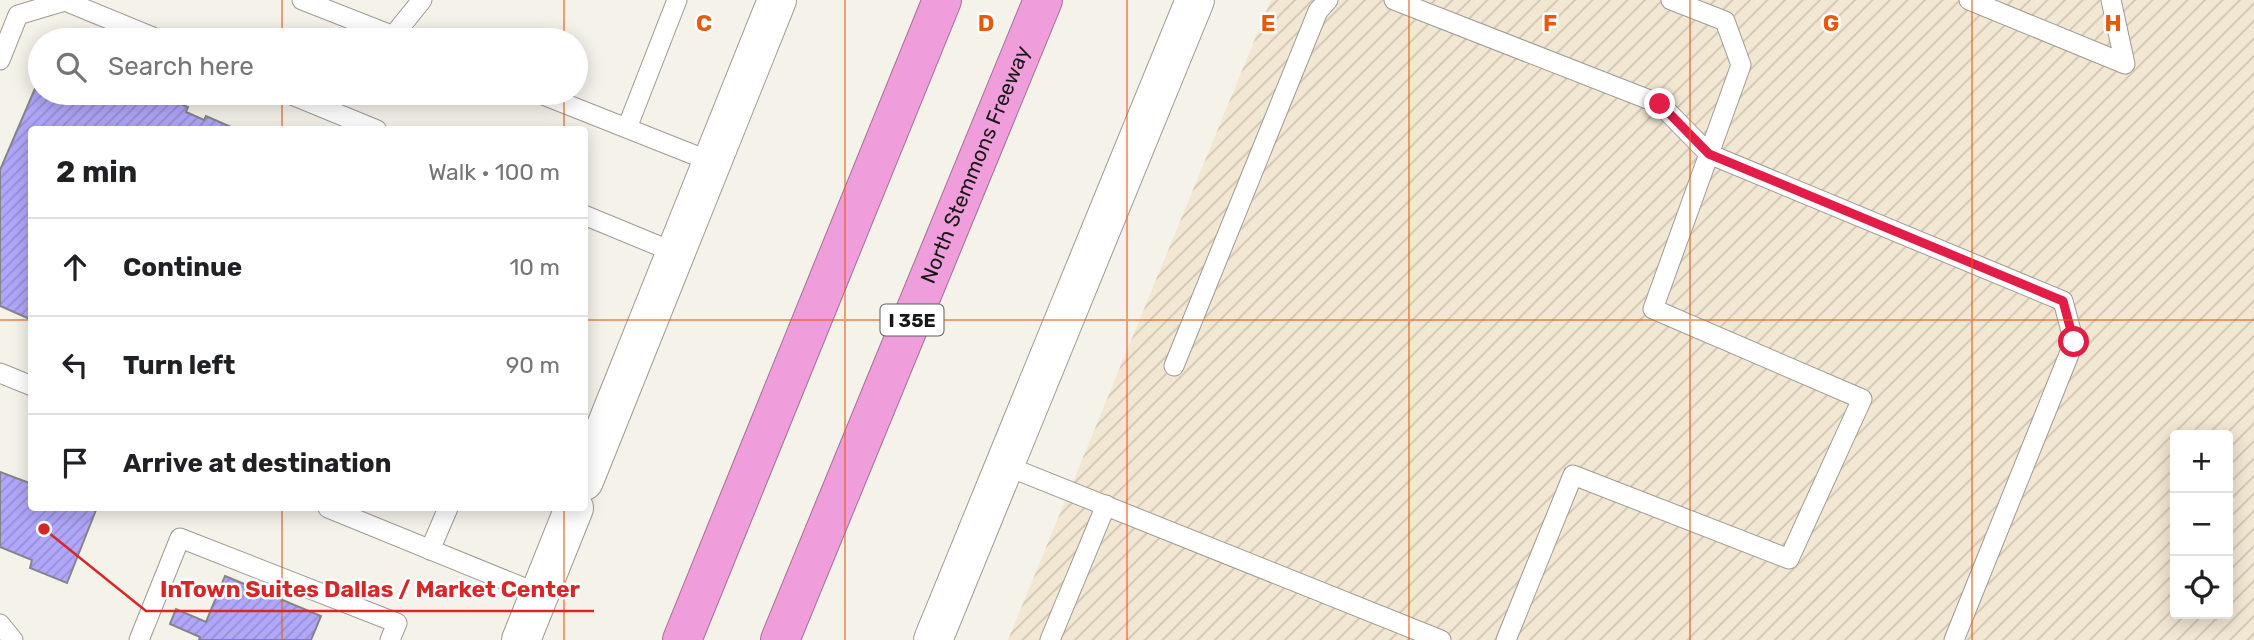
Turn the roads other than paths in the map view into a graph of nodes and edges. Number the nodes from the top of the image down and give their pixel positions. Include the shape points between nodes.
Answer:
1 (302, 0) edge
2 (422, 0) edge
3 (677, 0) edge
4 (777, 0) edge
5 (942, 0) edge
6 (1043, 0) edge
7 (1195, 0) edge
8 (1328, 0) edge
9 (1394, 0) edge
10 (1671, 0) edge
11 (1969, 0) edge
12 (2111, 0) edge
13 (131, 28) edge
14 (373, 28) edge
15 (405, 28) edge
16 (0, 60) edge
17 (316, 105) edge
18 (569, 105) edge
19 (366, 126) edge
20 (627, 128) junction
21 (1709, 154) junction
22 (712, 162) junction
23 (588, 217) edge
24 (676, 253) junction
25 (1174, 366) dead end
26 (0, 373) edge
27 (28, 384) edge
28 (1004, 465) junction
29 (588, 471) edge
30 (1106, 505) junction
31 (335, 511) edge
32 (447, 511) edge
33 (573, 511) edge
34 (430, 550) junction
35 (539, 594) junction
36 (0, 624) edge
37 (13, 640) edge
38 (139, 640) edge
39 (390, 640) edge
40 (521, 640) edge
41 (682, 640) edge
42 (780, 640) edge
43 (933, 640) edge
44 (1050, 640) edge
45 (1441, 640) edge
46 (1506, 640) edge
47 (1954, 640) edge

1 - 14 lane
2 - 15 lane
3 - 20 lane
4 - 22 main road
5 - 41 highway
6 - 42 highway, North Stemmons Freeway / I 35E
7 - 28 main road
8 - 25 lane via 1318,11
9 - 21 lane via 1660,104
10 - 21 lane via 1724,22 1741,65
11 - 12 lane via 2125,64
13 - 16 lane via 65,1 18,15
17 - 19 lane
18 - 20 lane
20 - 22 lane
21 - 46 lane via 1653,309 1862,399 1789,559 1573,475
21 - 47 lane via 2063,301 2074,342
22 - 24 main road
23 - 24 lane
24 - 29 main road
26 - 27 lane
28 - 30 lane
28 - 43 main road
30 - 44 lane
30 - 45 lane
31 - 34 lane
32 - 34 lane
33 - 35 main road
34 - 35 lane
35 - 40 main road
36 - 37 lane
38 - 39 lane via 180,538 397,624

